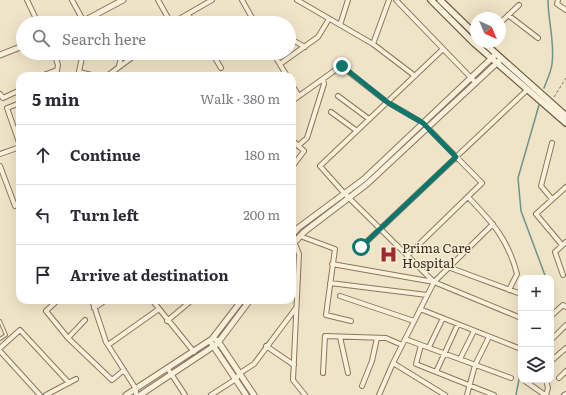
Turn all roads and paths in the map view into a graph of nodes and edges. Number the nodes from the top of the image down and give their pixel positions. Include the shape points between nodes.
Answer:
1 (27, 0) edge
2 (72, 0) edge
3 (123, 0) edge
4 (158, 0) edge
5 (212, 0) edge
6 (297, 0) edge
7 (348, 0) edge
8 (389, 0) edge
9 (396, 0) edge
10 (432, 0) edge
11 (440, 0) edge
12 (558, 0) edge
13 (243, 1) edge
14 (519, 5) dead end
15 (566, 10) edge
16 (188, 14) joint
17 (508, 15) joint
18 (35, 16) edge
19 (82, 16) edge
20 (96, 16) edge
21 (167, 16) edge
22 (184, 16) edge
23 (251, 16) edge
24 (329, 19) junction
25 (340, 25) junction
26 (470, 30) edge
27 (470, 34) edge
28 (538, 38) dead end
29 (296, 42) edge
30 (373, 44) junction
31 (305, 47) junction
32 (485, 48) edge
33 (16, 49) edge
34 (443, 49) junction
35 (296, 53) edge
36 (0, 55) edge
37 (494, 56) junction
38 (56, 60) edge
39 (81, 60) edge
40 (120, 60) edge
41 (128, 60) edge
42 (216, 60) edge
43 (277, 60) edge
44 (286, 60) edge
45 (499, 61) junction
46 (280, 64) junction
47 (119, 67) junction
48 (221, 68) dead end
49 (57, 70) joint
50 (52, 72) edge
51 (78, 72) edge
52 (112, 72) edge
53 (285, 72) edge
54 (415, 76) junction
55 (471, 78) junction
56 (566, 78) edge
57 (323, 79) junction
58 (476, 83) junction
59 (529, 88) junction
60 (296, 91) edge
61 (16, 92) edge
62 (0, 94) edge
63 (299, 96) junction
64 (338, 96) dead end
65 (296, 98) edge
66 (387, 102) junction
67 (551, 103) junction
68 (16, 105) edge
69 (331, 112) dead end
70 (369, 119) junction
71 (565, 120) edge
72 (423, 123) junction
73 (428, 128) junction
74 (16, 129) edge
75 (357, 130) junction
76 (552, 143) dead end
77 (298, 146) joint
78 (16, 148) edge
79 (0, 154) edge
80 (456, 157) junction
81 (296, 162) edge
82 (0, 166) edge
83 (566, 186) edge
84 (344, 194) junction
85 (468, 197) junction
86 (349, 198) junction
87 (552, 199) junction
88 (16, 206) edge
89 (493, 224) junction
90 (380, 229) junction
91 (296, 231) edge
92 (300, 236) junction
93 (296, 241) edge
94 (564, 244) edge
95 (361, 247) dead end
96 (296, 248) edge
97 (407, 256) junction
98 (332, 264) junction
99 (448, 267) junction
100 (563, 275) dead end
101 (434, 282) junction
102 (330, 283) junction
103 (509, 290) junction
104 (518, 293) edge
105 (427, 295) junction
106 (340, 296) dead end
107 (54, 304) edge
108 (93, 304) edge
109 (100, 304) edge
110 (155, 304) edge
111 (187, 304) edge
112 (239, 304) edge
113 (247, 304) edge
114 (296, 307) junction
115 (566, 307) edge
116 (94, 308) junction
117 (159, 309) junction
118 (420, 309) junction
119 (554, 313) edge
120 (518, 317) edge
121 (443, 318) junction
122 (85, 320) dead end
123 (167, 320) junction
124 (351, 320) dead end
125 (0, 321) edge
126 (414, 321) junction
127 (458, 324) junction
128 (566, 325) edge
129 (474, 331) junction
130 (340, 337) junction
131 (489, 337) junction
132 (554, 337) edge
133 (68, 338) junction
134 (212, 338) junction
135 (377, 338) junction
136 (0, 339) edge
137 (405, 339) junction
138 (218, 341) junction
139 (108, 345) junction
140 (402, 345) junction
141 (421, 345) junction
142 (213, 346) junction
143 (266, 346) junction
144 (428, 347) junction
145 (518, 348) edge
146 (566, 348) edge
147 (0, 350) edge
148 (194, 352) junction
149 (444, 353) junction
150 (554, 358) edge
151 (460, 359) junction
152 (393, 363) junction
153 (294, 365) junction
154 (475, 365) junction
155 (168, 369) junction
156 (124, 370) junction
157 (566, 371) edge
158 (436, 372) junction
159 (240, 373) junction
160 (323, 373) dead end
161 (348, 373) dead end
162 (171, 374) junction
163 (511, 378) dead end
164 (558, 378) dead end
165 (76, 379) dead end
166 (236, 379) junction
167 (69, 383) junction
168 (532, 383) edge
169 (547, 383) edge
170 (362, 386) dead end
171 (471, 386) junction
172 (136, 392) edge
173 (40, 395) edge
174 (46, 395) edge
175 (126, 395) edge
176 (140, 395) edge
177 (185, 395) edge
178 (211, 395) edge
179 (246, 395) edge
180 (254, 395) edge
181 (305, 395) edge
182 (380, 395) edge
183 (445, 395) edge
184 (467, 395) edge
185 (494, 395) edge
186 (546, 395) edge

1 - 18 street
2 - 19 street
3 - 20 street
4 - 21 street
5 - 16 street
6 - 24 street
7 - 25 street
8 - 30 street
9 - 34 street
10 - 27 main road
11 - 26 main road
12 - 15 street via 557,4
13 - 23 street
14 - 17 street
16 - 22 street
17 - 28 street
24 - 25 street
24 - 31 street via 318,37
25 - 30 street
29 - 31 street
30 - 54 street
31 - 35 street
32 - 37 main road
33 - 36 street
34 - 54 street
34 - 55 street
37 - 45 main road
37 - 55 street
38 - 49 street
39 - 51 street
40 - 47 street
41 - 47 street
42 - 48 street
43 - 46 street
44 - 46 street
45 - 58 street
45 - 59 main road
46 - 53 street
47 - 52 street
49 - 50 street
54 - 66 street
55 - 58 street
55 - 72 street
56 - 67 path
57 - 63 street
57 - 66 street via 342,66
57 - 77 street via 324,84 306,138
58 - 73 street
59 - 67 main road
59 - 71 main road
59 - 80 street
60 - 63 street
61 - 62 street via 3,98
63 - 65 street
64 - 70 street
66 - 70 street
66 - 72 street
67 - 71 main road
68 - 74 street via 7,108
69 - 75 street
70 - 75 street
72 - 73 street
72 - 84 street
73 - 80 street
73 - 86 street
75 - 84 street via 320,166
76 - 87 street via 541,186
77 - 81 street via 304,151
78 - 79 street
80 - 85 street via 482,183
80 - 90 street
82 - 88 street
83 - 87 street
84 - 86 street
84 - 91 street
85 - 89 street
85 - 97 street
86 - 90 street
86 - 92 street
87 - 94 street via 536,214
89 - 99 street
89 - 103 street via 504,238 517,274
90 - 95 street
90 - 97 street
92 - 93 street
92 - 98 street via 335,249
94 - 100 street via 555,252
96 - 114 street via 299,254
97 - 101 street
98 - 101 street
98 - 102 street
99 - 101 street
99 - 103 street
101 - 105 street
101 - 120 street
102 - 105 street
102 - 124 street via 326,315
103 - 104 street
105 - 118 street
106 - 126 street
107 - 133 street via 46,311
108 - 116 street
109 - 116 street
110 - 117 street
111 - 123 street
112 - 134 street
113 - 138 street
114 - 143 street
114 - 153 street
115 - 119 street via 563,305
116 - 139 street
117 - 123 street
117 - 139 street
118 - 121 street
118 - 126 street
121 - 127 street
121 - 144 street
122 - 133 street
123 - 148 street
125 - 136 lane via 6,335
126 - 137 street
127 - 129 street
127 - 149 street
128 - 132 street
129 - 131 street
129 - 151 street
130 - 135 street
130 - 160 street via 325,336
130 - 161 street
131 - 145 street
131 - 154 street
133 - 156 street via 112,380
134 - 138 street
134 - 142 street
134 - 148 street
135 - 140 street via 386,338
135 - 170 street via 372,361
137 - 140 street
137 - 141 street
138 - 142 street
138 - 159 street
139 - 156 street
140 - 152 street
141 - 144 street
141 - 158 street via 416,364
142 - 162 street
142 - 166 street
143 - 153 street
143 - 159 street via 254,364
144 - 149 street
146 - 150 street
147 - 167 street via 20,330
147 - 173 street
148 - 155 street
149 - 151 street
149 - 158 street
151 - 154 street
152 - 182 street
152 - 183 street
153 - 181 street via 294,380
154 - 163 street
154 - 171 street
155 - 162 street
155 - 172 street
156 - 172 street
157 - 164 street
158 - 171 street
159 - 166 street
159 - 180 street
162 - 176 street
162 - 177 street
165 - 167 street
166 - 178 street
166 - 179 street
167 - 174 street
168 - 186 street
169 - 186 street
171 - 184 street
171 - 185 street
172 - 175 street

